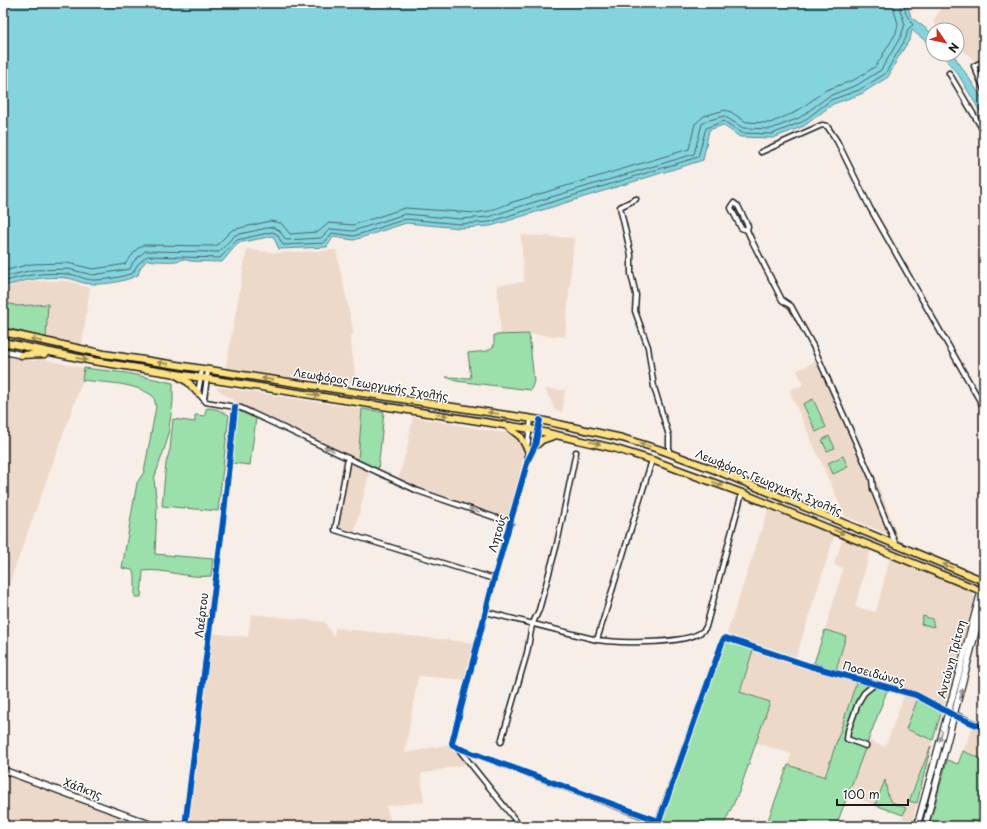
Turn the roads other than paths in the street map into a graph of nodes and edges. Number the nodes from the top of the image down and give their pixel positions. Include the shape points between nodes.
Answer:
1 (984, 61) edge
2 (949, 73) dead end
3 (984, 89) edge
4 (984, 132) edge
5 (761, 152) dead end
6 (636, 200) dead end
7 (747, 230) junction
8 (3, 332) edge
9 (3, 342) edge
10 (3, 351) edge
11 (52, 353) junction
12 (20, 355) joint
13 (205, 369) junction
14 (173, 374) junction
15 (204, 378) junction
16 (198, 393) junction
17 (204, 400) junction
18 (235, 407) junction
19 (984, 408) edge
20 (531, 419) junction
21 (540, 420) junction
22 (506, 425) junction
23 (530, 429) junction
24 (538, 430) junction
25 (557, 434) junction
26 (535, 446) junction
27 (527, 448) junction
28 (576, 452) dead end
29 (669, 453) junction
30 (348, 458) junction
31 (528, 460) junction
32 (652, 460) junction
33 (742, 493) junction
34 (511, 523) junction
35 (896, 545) junction
36 (494, 579) junction
37 (984, 581) edge
38 (982, 591) edge
39 (984, 600) edge
40 (983, 609) edge
41 (486, 612) junction
42 (532, 625) junction
43 (597, 640) junction
44 (875, 684) junction
45 (948, 712) junction
46 (955, 716) junction
47 (984, 728) edge
48 (501, 742) dead end
49 (866, 746) dead end
50 (457, 747) junction
51 (3, 770) edge
52 (155, 826) edge
53 (185, 826) edge
54 (520, 826) edge
55 (917, 826) edge
56 (925, 826) edge

1 - 3 street via 974,66
2 - 4 street
5 - 19 street via 822,125 827,126 870,208
6 - 29 street via 620,207 631,255 631,274 636,295 635,311 648,347 654,387 669,436
7 - 7 street via 741,228 734,215 731,208 734,203 748,226
7 - 35 street via 782,300 791,306 819,360 872,479 873,489
13 -> 8 main road, Λεωφόρος Γεωργικής Σχολής via 76,349
9 - 11 main road, Λεωφόρος Γεωργικής Σχολής
10 - 12 street
11 - 12 main road
11 -> 14 main road, Λεωφόρος Γεωργικής Σχολής
13 - 15 street
20 -> 13 main road, Λεωφόρος Γεωργικής Σχολής
14 - 15 main road, Λεωφόρος Γεωργικής Σχολής
14 - 16 main road via 188,382
15 - 16 street
15 - 17 street
15 -> 22 main road, Λεωφόρος Γεωργικής Σχολής
16 - 17 street
17 - 18 street
30 -> 18 street
18 - 53 street, Λαέρτου
20 - 21 main road, Λεωφόρος Γεωργικής Σχολής
20 - 23 street, Λητούς
21 - 24 street, Λητούς
29 -> 21 main road, Λεωφόρος Γεωργικής Σχολής via 622,438
22 - 23 main road, Λεωφόρος Γεωργικής Σχολής
22 - 27 main road via 521,437
23 - 24 main road, Λεωφόρος Γεωργικής Σχολής
23 - 27 street, Λητούς
24 - 25 main road, Λεωφόρος Γεωργικής Σχολής
24 - 26 street, Λητούς
25 - 26 main road
25 -> 32 main road, Λεωφόρος Γεωργικής Σχολής
26 - 31 street, Λητούς
27 - 31 street, Λητούς
28 - 42 street via 557,544 539,610
29 - 35 main road, Λεωφόρος Γεωργικής Σχολής
34 -> 30 street via 418,491
30 - 36 street via 335,530
31 - 34 street, Λητούς
32 -> 33 main road, Λεωφόρος Γεωργικής Σχολής
32 - 43 street
33 -> 38 main road, Λεωφόρος Γεωργικής Σχολής
33 - 43 street via 706,626 702,632 690,637 633,643
34 - 36 street, Λητούς
37 -> 35 main road, Λεωφόρος Γεωργικής Σχολής
36 - 41 street, Λητούς
37 - 38 street, Αντώνη Τρίτση
38 - 45 street, Αντώνη Τρίτση
39 - 40 street, Αντώνη Τρίτση
46 -> 40 street, Αντώνη Τρίτση
41 - 42 street
41 - 50 street, Λητούς via 452,743
42 - 43 street
42 - 48 street via 527,653
44 - 45 street, Ποσειδώνος via 916,695
44 - 49 street via 864,693 848,731 847,739
44 - 50 street, Ποσειδώνος via 728,638 723,640 659,822
45 - 46 street, Ποσειδώνος
45 -> 55 street, Αντώνη Τρίτση
46 - 47 street, Ποσειδώνος
46 - 56 street, Αντώνη Τρίτση
50 - 54 street
51 - 52 street, Χάλκης

